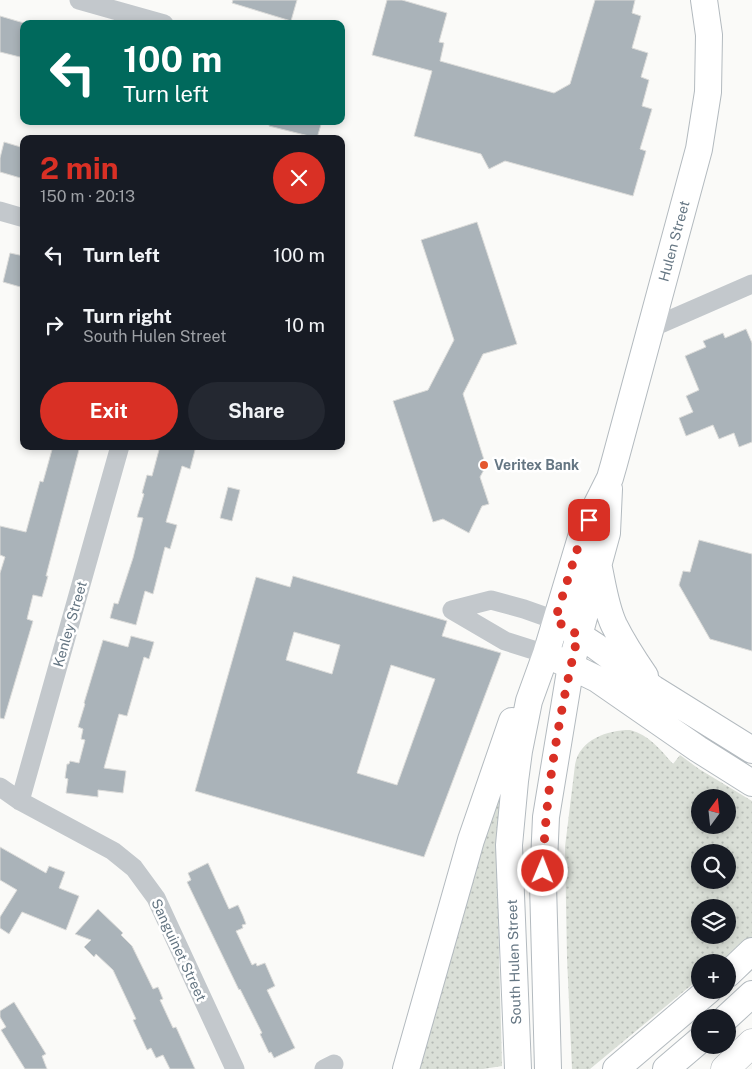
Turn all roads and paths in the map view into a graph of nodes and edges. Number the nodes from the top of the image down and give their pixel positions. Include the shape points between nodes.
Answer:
1 (79, 0) edge
2 (704, 0) edge
3 (150, 20) edge
4 (0, 211) edge
5 (20, 217) edge
6 (752, 284) edge
7 (651, 328) junction
8 (119, 450) edge
9 (610, 478) junction
10 (598, 565) junction
11 (555, 620) junction
12 (578, 635) junction
13 (546, 654) junction
14 (571, 666) junction
15 (654, 689) junction
16 (752, 750) edge
17 (752, 783) edge
18 (0, 787) edge
19 (20, 802) junction
20 (752, 952) edge
21 (736, 967) edge
22 (752, 994) edge
23 (698, 999) edge
24 (736, 1009) edge
25 (752, 1044) edge
26 (691, 1048) edge
27 (548, 1067) edge
28 (518, 1068) edge
29 (235, 1069) edge
30 (406, 1069) edge
31 (616, 1069) edge
32 (666, 1069) edge
33 (725, 1069) edge

1 - 3 street
2 - 7 main road, Hulen Street via 708,92 699,149
4 - 5 street
6 - 7 street
7 - 9 main road, Hulen Street
8 - 19 street, Kenley Street
9 - 10 main road via 607,533
9 - 11 main road, South Hulen Street via 582,534
10 - 12 main road
10 - 15 main road via 614,625
11 - 12 main road
11 - 13 main road, South Hulen Street
11 - 13 street via 491,600 452,610 506,641
12 - 14 main road
12 - 15 main road
13 - 14 main road
13 - 28 main road, South Hulen Street via 525,720 509,845
13 - 30 main road via 521,694 471,840
14 - 17 main road via 604,684
14 - 27 main road via 549,791 544,844
15 - 16 main road
18 - 19 street, Sanguinet Street
19 - 29 street, Sanguinet Street via 113,851 134,868 156,898
20 - 21 main road
22 - 24 main road
23 - 31 main road
25 - 33 highway
26 - 32 main road

